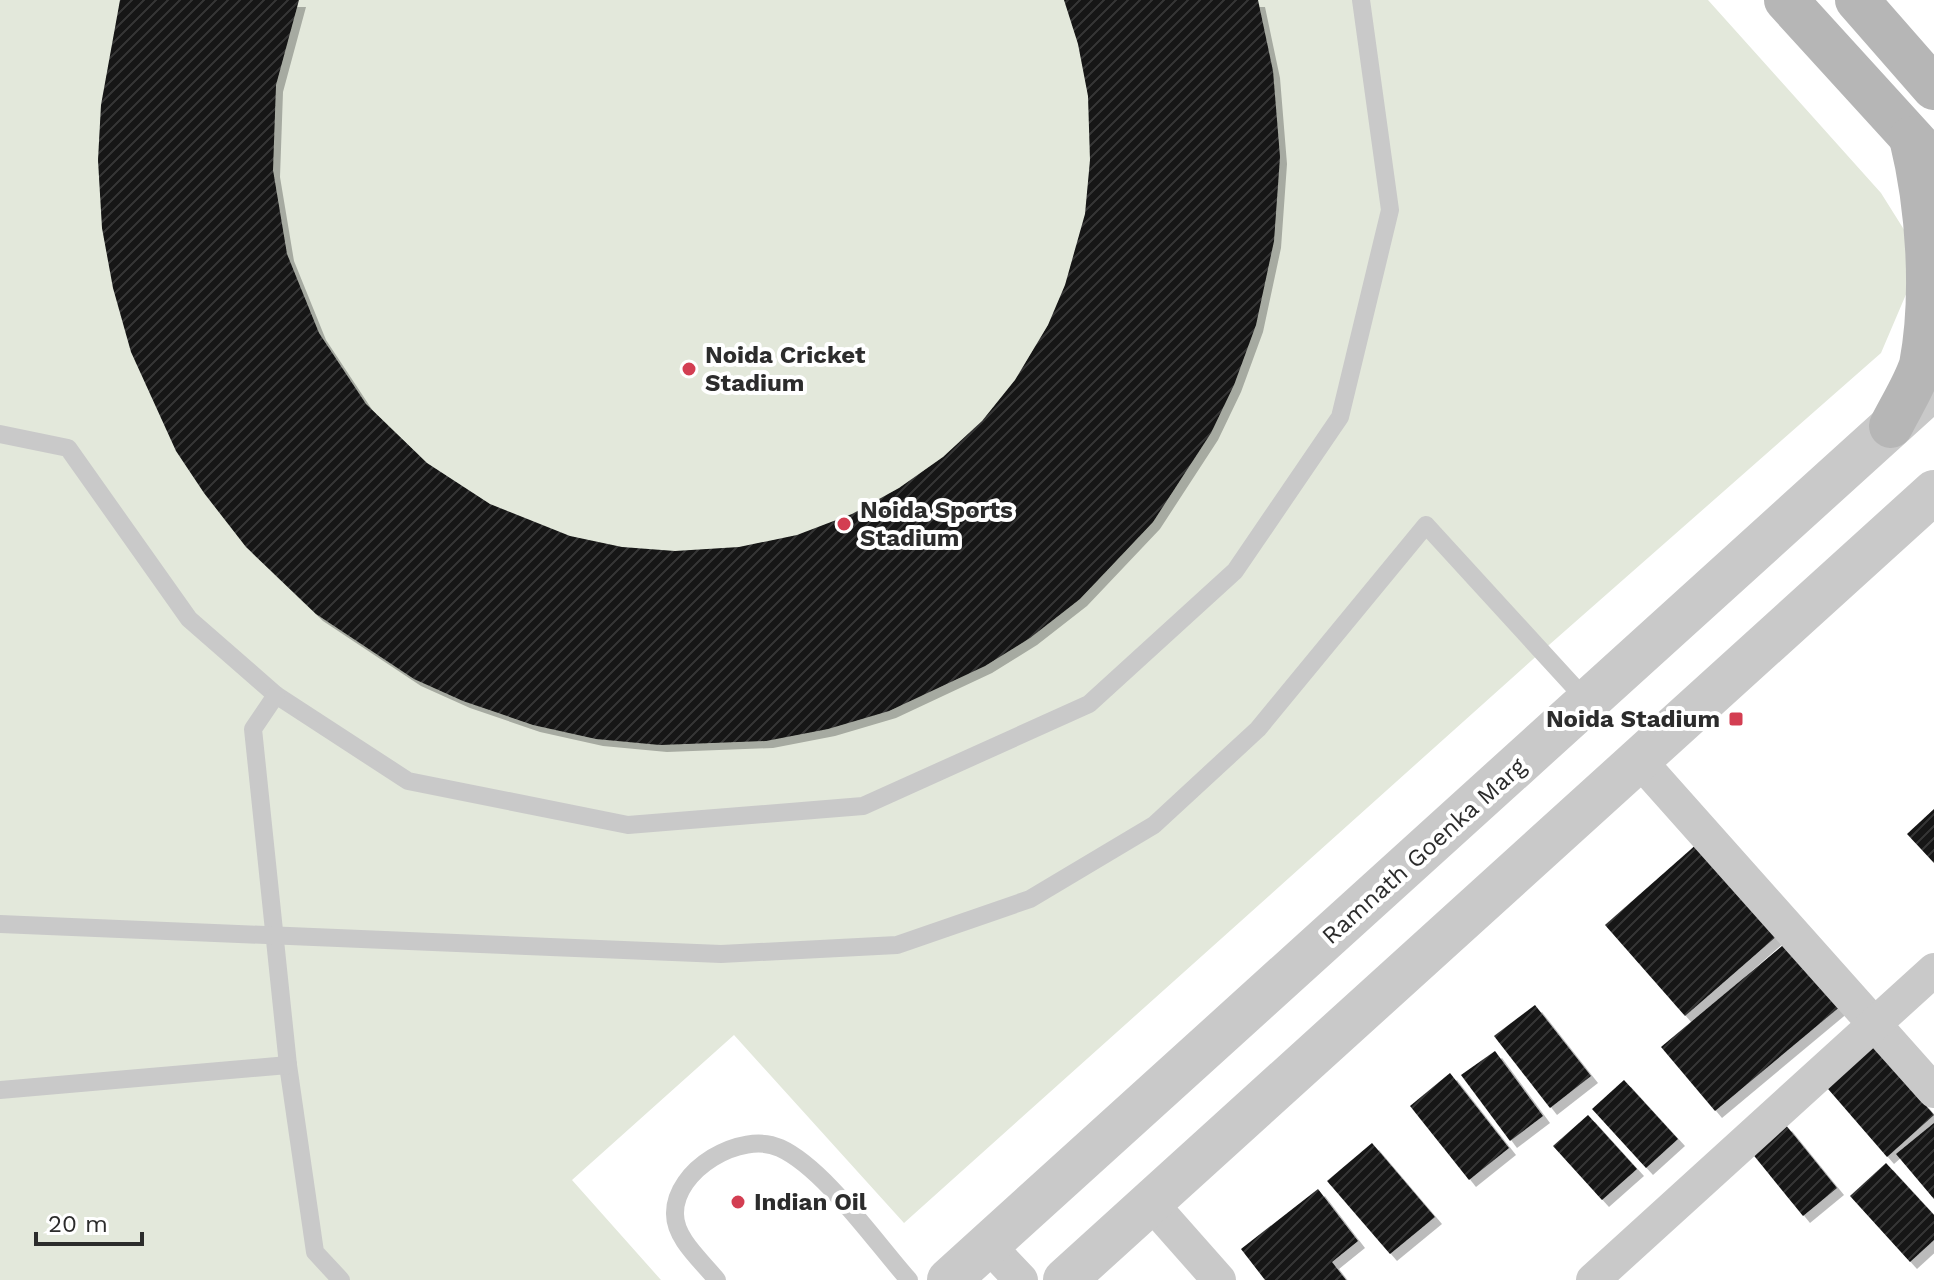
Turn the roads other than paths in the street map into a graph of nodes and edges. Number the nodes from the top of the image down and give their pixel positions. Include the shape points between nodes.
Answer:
1 (1361, 0) edge
2 (1786, 0) edge
3 (1857, 0) edge
4 (1934, 88) edge
5 (1923, 150) edge
6 (1934, 388) edge
7 (1891, 426) junction
8 (0, 434) edge
9 (1934, 492) edge
10 (276, 695) junction
11 (1588, 702) junction
12 (1639, 760) junction
13 (0, 924) edge
14 (274, 935) junction
15 (1934, 970) edge
16 (1874, 1024) junction
17 (288, 1065) junction
18 (0, 1090) edge
19 (1934, 1091) edge
20 (1150, 1202) junction
21 (988, 1245) junction
22 (341, 1280) edge
23 (717, 1280) edge
24 (909, 1280) edge
25 (949, 1280) edge
26 (1021, 1280) edge
27 (1065, 1280) edge
28 (1219, 1280) edge
29 (1593, 1280) edge

1 - 10 lane via 1390,210 1340,417 1235,571 1089,704 863,806 628,825 408,781
2 - 5 main road
3 - 4 main road
5 - 7 main road via 1932,313 1922,364
6 - 7 street, Ramnath Goenka Marg
7 - 11 street, Ramnath Goenka Marg
8 - 10 lane via 68,448 189,619
9 - 12 street
10 - 14 lane via 253,729
11 - 14 lane via 1426,525 1258,729 1154,825 1030,899 897,945 721,954
11 - 21 street, Ramnath Goenka Marg
12 - 16 street
12 - 20 street
13 - 14 lane
14 - 17 lane
15 - 16 street
16 - 19 street
16 - 29 street
17 - 18 lane
17 - 22 lane via 315,1252
20 - 27 street
20 - 28 street
21 - 25 street, Ramnath Goenka Marg
21 - 26 street
23 - 24 lane via 679,1234 676,1198 685,1182 715,1157 758,1143 777,1146 809,1166

